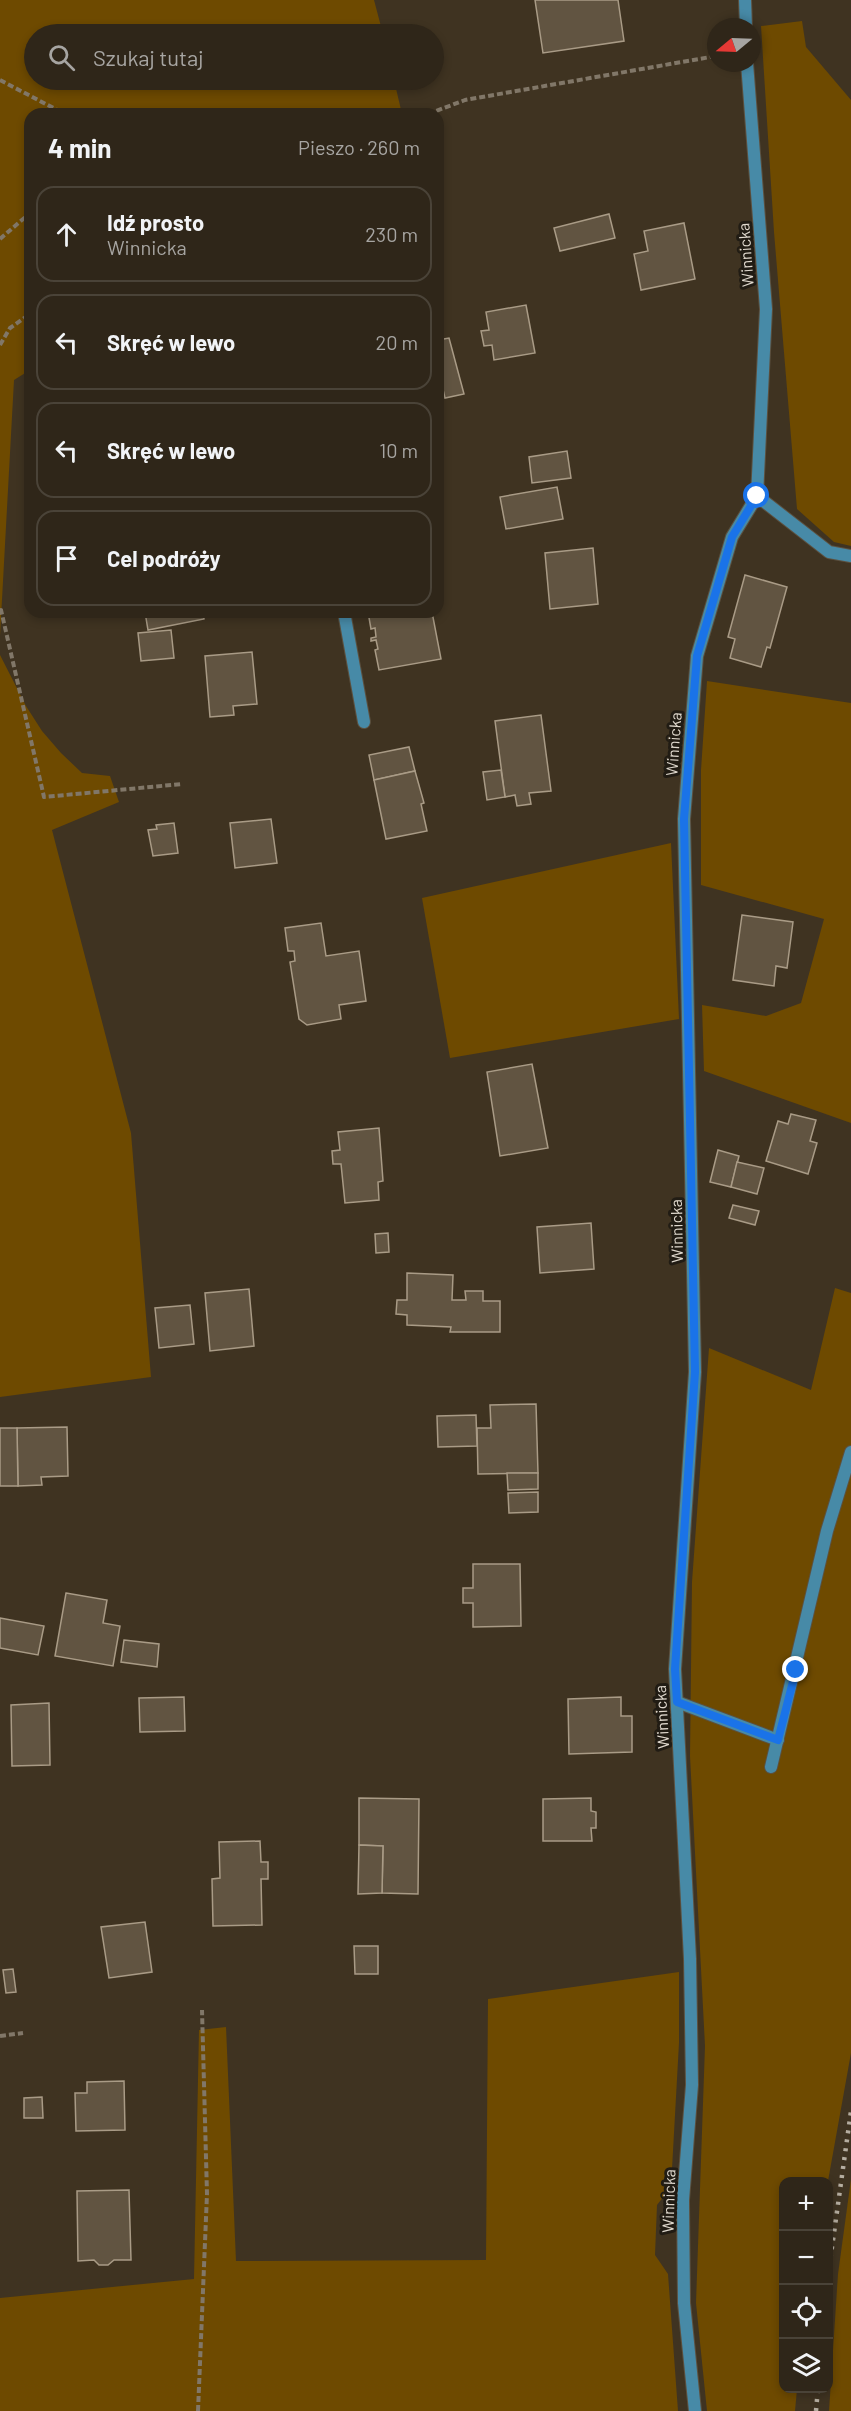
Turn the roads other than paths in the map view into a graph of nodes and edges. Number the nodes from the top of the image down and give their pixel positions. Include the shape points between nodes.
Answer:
1 (746, 0) edge
2 (746, 18) edge
3 (748, 72) edge
4 (757, 496) junction
5 (851, 556) edge
6 (345, 618) edge
7 (364, 722) dead end
8 (851, 1452) edge
9 (677, 1702) junction
10 (778, 1740) junction
11 (771, 1767) dead end
12 (695, 2411) edge

1 - 2 street
3 - 4 street, Winnicka via 766,309
4 - 5 street via 828,552
4 - 9 street, Winnicka via 732,537 697,656 684,819 695,1372 675,1669
6 - 7 street
8 - 10 street
9 - 10 street
9 - 12 street, Winnicka via 692,2085 683,2200 684,2303
10 - 11 street

